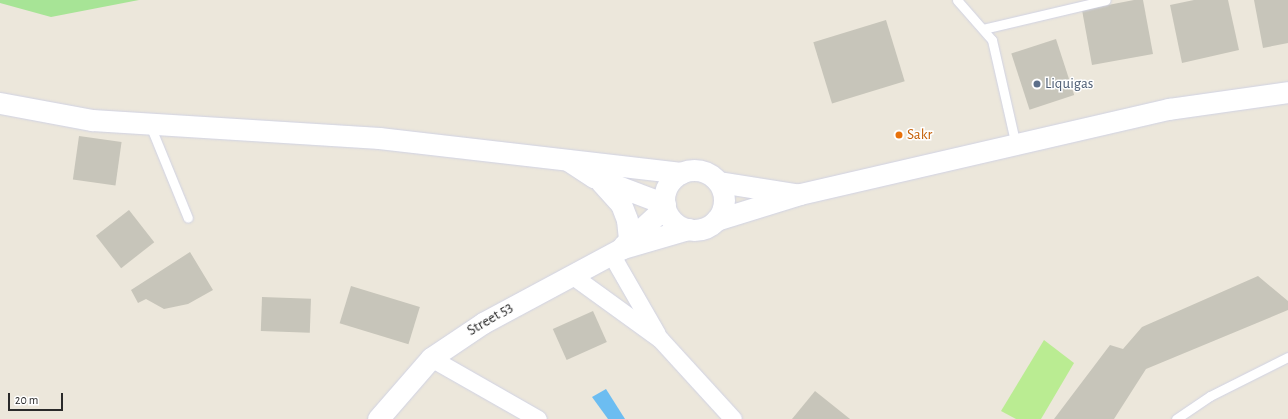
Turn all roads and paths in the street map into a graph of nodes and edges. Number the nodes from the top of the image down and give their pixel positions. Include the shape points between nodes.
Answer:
1 (957, 0) edge
2 (1106, 0) edge
3 (983, 29) junction
4 (1288, 92) edge
5 (1, 104) edge
6 (150, 125) junction
7 (1016, 146) junction
8 (568, 161) junction
9 (681, 173) junction
10 (594, 177) junction
11 (718, 182) junction
12 (800, 194) junction
13 (665, 206) junction
14 (188, 218) dead end
15 (716, 220) junction
16 (688, 229) junction
17 (621, 247) junction
18 (573, 276) junction
19 (660, 339) junction
20 (431, 358) junction
21 (1288, 358) edge
22 (378, 419) edge
23 (538, 419) edge
24 (733, 419) edge
25 (1176, 419) edge

1 - 3 lane
2 - 3 lane
3 - 7 lane via 992,40
4 - 7 street via 1169,109
5 - 6 street
6 - 8 street via 379,138
6 - 14 lane
7 - 12 street
8 - 9 street via 599,161
8 - 10 street
9 - 11 street via 701,171
9 - 13 street via 665,192
10 - 13 street
10 - 17 street via 621,204 628,220
11 - 12 street
11 - 15 street via 724,195 723,208
12 - 15 street
13 - 16 street via 670,217
13 - 17 street
15 - 16 street via 708,227
16 - 17 street
17 - 18 street, Street 53
17 - 19 street
18 - 19 street
18 - 20 street, Street 53 via 483,323
19 - 24 street
20 - 22 street, Street 53
20 - 23 street
21 - 25 lane via 1210,396

